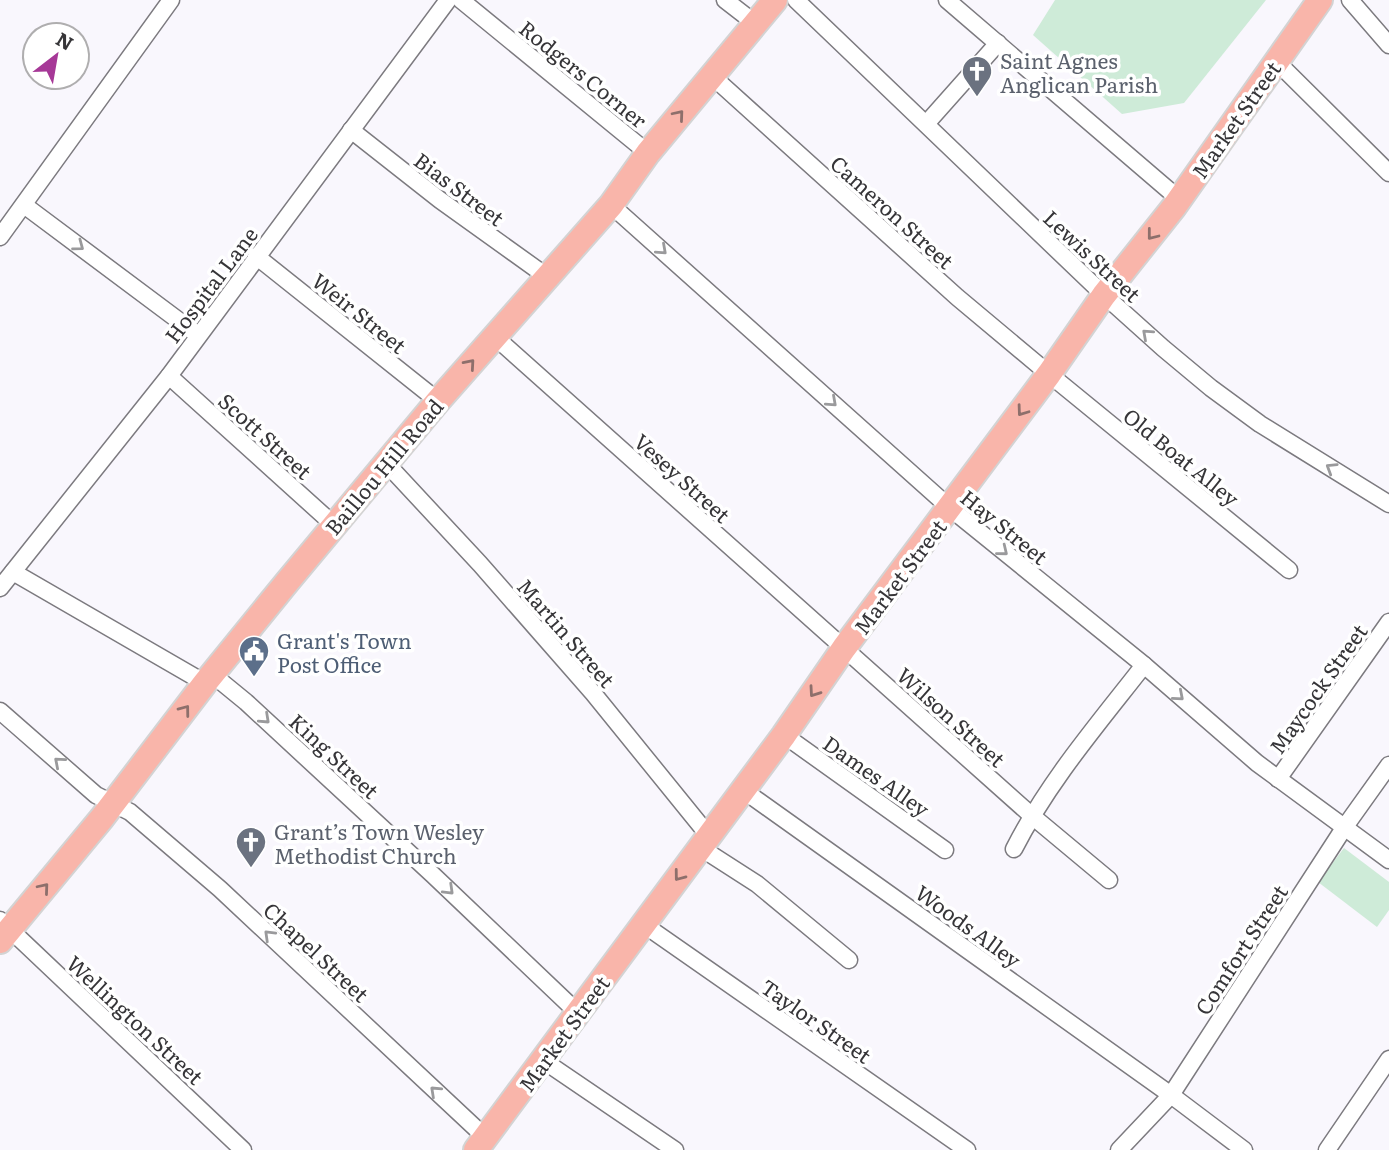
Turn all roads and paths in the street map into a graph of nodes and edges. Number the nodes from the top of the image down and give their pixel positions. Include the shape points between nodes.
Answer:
1 (171, 0) edge
2 (448, 0) edge
3 (461, 0) edge
4 (725, 0) edge
5 (775, 0) edge
6 (796, 0) edge
7 (947, 0) edge
8 (1320, 0) edge
9 (1350, 0) edge
10 (755, 24) junction
11 (998, 43) junction
12 (1389, 45) edge
13 (1276, 61) junction
14 (712, 76) junction
15 (926, 124) junction
16 (351, 130) junction
17 (648, 153) junction
18 (1389, 173) edge
19 (1180, 199) junction
20 (24, 205) junction
21 (611, 205) junction
22 (0, 237) edge
23 (256, 256) junction
24 (545, 276) junction
25 (1104, 295) junction
26 (198, 335) junction
27 (494, 336) junction
28 (1049, 374) junction
29 (169, 376) junction
30 (438, 401) junction
31 (386, 463) junction
32 (1388, 501) edge
33 (950, 508) junction
34 (334, 525) junction
35 (1289, 570) dead end
36 (13, 572) junction
37 (0, 588) edge
38 (1389, 622) edge
39 (844, 648) junction
40 (1144, 665) junction
41 (209, 679) junction
42 (0, 711) edge
43 (784, 735) junction
44 (1389, 765) edge
45 (1278, 779) junction
46 (743, 790) junction
47 (113, 803) junction
48 (1031, 815) junction
49 (1344, 828) junction
50 (705, 842) junction
51 (1014, 849) dead end
52 (945, 850) dead end
53 (1389, 860) edge
54 (1109, 880) dead end
55 (643, 924) junction
56 (3, 930) edge
57 (849, 960) dead end
58 (578, 1013) junction
59 (1389, 1059) edge
60 (544, 1061) junction
61 (1171, 1095) junction
62 (480, 1143) edge
63 (243, 1150) edge
64 (675, 1150) edge
65 (967, 1150) edge
66 (1119, 1150) edge
67 (1244, 1150) edge
68 (1327, 1150) edge

1 - 20 street
2 - 16 street, Hospital Lane
3 - 17 street, Rodgers Corner
4 - 10 street
5 - 10 main road, Baillou Hill Road
6 - 15 street, Lewis Street
7 - 11 street
8 - 13 main road, Market Street
9 - 12 street
10 - 14 main road, Baillou Hill Road
11 - 15 street
11 - 19 street
13 - 18 street
13 - 19 main road, Market Street
17 -> 14 main road, Baillou Hill Road
14 - 28 street, Cameron Street
15 - 25 street, Lewis Street
16 - 23 street, Hospital Lane
16 - 24 street, Bias Street
17 - 21 main road, Baillou Hill Road
19 -> 25 main road, Market Street
20 - 22 street
20 -> 26 street
21 - 24 main road, Baillou Hill Road
21 -> 33 street, Hay Street
23 - 26 street, Hospital Lane
23 - 30 street, Weir Street
24 - 27 main road, Baillou Hill Road
25 - 28 main road, Market Street
32 -> 25 street, Lewis Street via 1260,424
26 - 29 street, Hospital Lane
30 -> 27 main road, Baillou Hill Road
27 - 39 street, Vesey Street
28 -> 33 main road, Market Street
28 - 35 street, Old Boat Alley
29 - 34 street, Scott Street
29 - 36 street, Hospital Lane
30 - 31 main road, Baillou Hill Road
31 - 34 main road, Baillou Hill Road
31 - 50 street, Martin Street via 593,693
33 - 39 main road, Market Street
33 -> 40 street, Hay Street
34 - 41 main road, Baillou Hill Road
36 - 37 street, Hospital Lane
36 - 41 street, King Street
38 - 45 street, Maycock Street
39 -> 43 main road, Market Street
39 - 48 street, Wilson Street
40 -> 45 street, Hay Street
40 - 48 street
47 -> 41 main road, Baillou Hill Road
41 -> 58 street, King Street via 246,702
47 -> 42 street, Chapel Street via 96,795
43 - 46 main road, Market Street
43 - 52 street, Dames Alley
44 - 49 street, Comfort Street
45 - 49 street, Hay Street
46 - 50 main road, Market Street
46 - 61 street, Woods Alley
56 -> 47 main road, Baillou Hill Road
62 -> 47 street, Chapel Street via 220,888
48 - 51 street
48 - 54 street, Wilson Street
49 - 53 street, Hay Street
49 - 61 street, Comfort Street
50 -> 55 main road, Market Street
50 - 57 street, Martin Street
55 - 58 main road, Market Street
55 - 65 street, Taylor Street
56 - 63 street, Wellington Street
58 - 60 main road, Market Street
59 - 68 street
60 - 62 main road, Market Street
60 - 64 street
61 - 66 street, Comfort Street
61 - 67 street, Woods Alley

